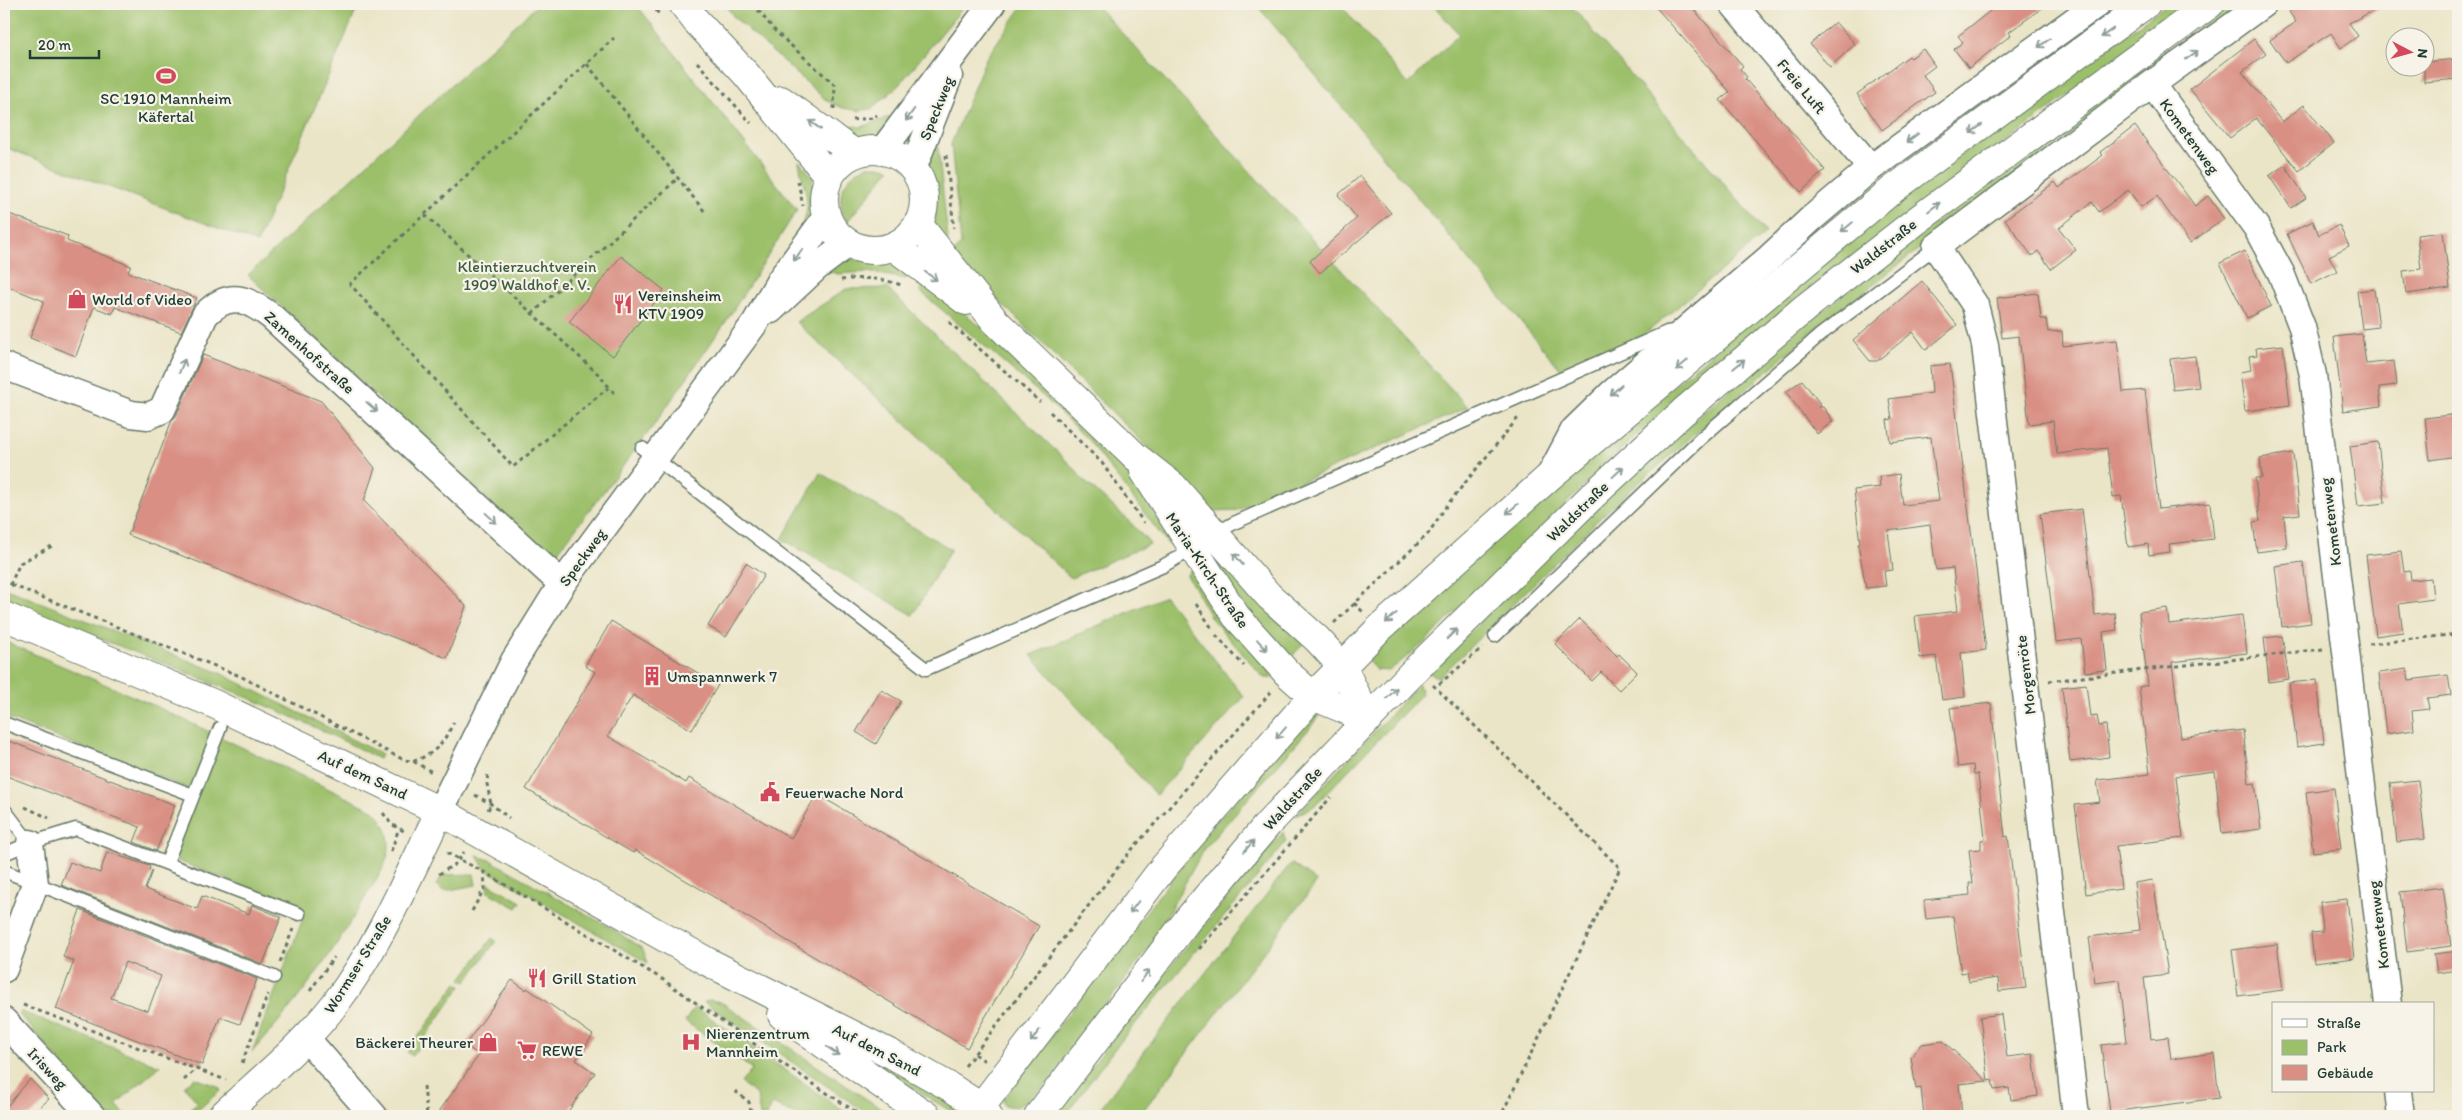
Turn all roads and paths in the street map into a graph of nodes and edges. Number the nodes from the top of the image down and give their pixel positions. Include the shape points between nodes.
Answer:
1 (650, 4) edge
2 (753, 4) edge
3 (992, 4) edge
4 (1733, 4) edge
5 (2097, 4) edge
6 (2146, 4) edge
7 (2210, 4) edge
8 (2263, 4) edge
9 (672, 10) edge
10 (614, 38) dead end
11 (960, 48) junction
12 (694, 59) dead end
13 (587, 64) junction
14 (746, 74) junction
15 (2152, 84) junction
16 (834, 117) dead end
17 (753, 126) dead end
18 (882, 151) junction
19 (855, 154) junction
20 (1871, 168) junction
21 (913, 169) junction
22 (797, 176) dead end
23 (830, 177) junction
24 (678, 178) junction
25 (705, 212) dead end
26 (815, 212) junction
27 (425, 215) junction
28 (918, 224) junction
29 (849, 243) junction
30 (893, 246) junction
31 (1936, 247) junction
32 (839, 281) dead end
33 (910, 288) dead end
34 (532, 314) junction
35 (947, 320) dead end
36 (995, 321) junction
37 (755, 323) junction
38 (1684, 329) junction
39 (4, 366) edge
40 (609, 388) junction
41 (617, 396) dead end
42 (1042, 404) dead end
43 (1048, 410) dead end
44 (1521, 415) dead end
45 (648, 453) junction
46 (1136, 457) junction
47 (1549, 478) junction
48 (1150, 531) dead end
49 (1216, 533) junction
50 (52, 546) dead end
51 (1192, 549) junction
52 (555, 577) junction
53 (4, 582) edge
54 (10, 585) junction
55 (1195, 602) dead end
56 (4, 616) edge
57 (2458, 634) edge
58 (1495, 636) joint
59 (1317, 639) junction
60 (2345, 647) junction
61 (1342, 666) junction
62 (1245, 667) dead end
63 (1274, 684) junction
64 (2026, 684) junction
65 (1436, 687) junction
66 (1429, 694) dead end
67 (1313, 696) junction
68 (1368, 719) junction
69 (4, 723) edge
70 (220, 728) dead end
71 (413, 761) dead end
72 (193, 795) junction
73 (1333, 795) dead end
74 (17, 803) dead end
75 (4, 809) edge
76 (440, 811) junction
77 (399, 828) dead end
78 (76, 830) junction
79 (30, 843) junction
80 (4, 854) edge
81 (391, 855) dead end
82 (460, 859) dead end
83 (167, 862) junction
84 (4, 871) edge
85 (484, 872) junction
86 (35, 884) junction
87 (472, 912) dead end
88 (299, 914) joint
89 (1195, 954) dead end
90 (336, 955) dead end
91 (708, 962) junction
92 (4, 969) edge
93 (274, 977) junction
94 (307, 996) dead end
95 (2388, 1002) edge
96 (13, 1012) edge
97 (306, 1038) junction
98 (241, 1066) dead end
99 (196, 1069) junction
100 (184, 1080) dead end
101 (228, 1080) dead end
102 (424, 1086) dead end
103 (950, 1087) junction
104 (735, 1091) dead end
105 (2398, 1092) edge
106 (981, 1113) edge
107 (92, 1116) edge
108 (222, 1116) edge
109 (374, 1116) edge
110 (426, 1116) edge
111 (752, 1116) edge
112 (862, 1116) edge
113 (926, 1116) edge
114 (1038, 1116) edge
115 (1501, 1116) edge
116 (2076, 1116) edge
117 (2401, 1116) edge

1 - 9 path
2 - 16 path via 776,32 835,85
3 - 11 street, Speckweg
4 - 20 street, Freie Luft
5 -> 20 street
6 -> 47 main road via 1892,190
68 -> 7 main road, Waldstraße via 1590,498 1690,405 1806,307 1916,221
15 -> 8 street, Waldstraße
9 - 14 main road via 696,21
10 - 13 path
11 -> 18 street, Speckweg
11 - 21 street, Speckweg
12 - 17 path
13 - 24 path
13 - 27 path
19 -> 14 main road
14 - 23 main road
15 - 31 street, Waldstraße
15 - 60 street, Kometenweg via 2256,227 2281,273 2302,327 2313,375
18 - 19 main road via 868,150
18 - 21 main road via 899,157
19 - 23 main road via 840,163
20 - 38 street
21 - 28 main road via 922,186 924,205
22 - 26 path via 803,200
23 - 26 main road
24 - 25 path
24 - 34 path
26 - 29 main road
26 -> 37 street, Speckweg
27 - 34 path
27 - 40 path via 350,284 513,467
28 - 30 main road
28 - 36 main road, Maria-Kirch-Straße
29 - 30 main road via 863,249
29 - 37 street, Speckweg
30 -> 36 main road, Maria-Kirch-Straße
31 - 58 lane, Waldstraße via 1820,335 1700,439
31 - 64 street, Morgenröte via 1976,305 1985,345
32 - 33 path via 884,279
34 - 40 path
35 - 42 path
36 - 46 main road, Maria-Kirch-Straße
37 - 45 street, Speckweg
38 -> 47 street via 1574,430
38 - 49 lane via 1667,332 1545,385
39 -> 52 street, Zamenhofstraße via 131,414 148,416 162,410 205,315 226,301 249,301 279,323 400,432
40 - 41 path
43 - 48 path via 1102,463
44 - 59 path via 1447,505 1428,534
45 - 51 lane via 926,669 1163,566
45 - 52 street, Speckweg
46 - 49 main road, Maria-Kirch-Straße via 1173,486
46 - 51 main road, Maria-Kirch-Straße
47 -> 61 main road via 1400,609
49 - 51 lane
59 -> 49 main road, Maria-Kirch-Straße via 1269,596
50 - 54 path via 20,562
51 -> 63 main road, Maria-Kirch-Straße via 1236,616
52 - 76 street, Speckweg
53 - 54 path
54 - 71 path via 240,676 404,760
55 - 62 path via 1226,647
56 - 76 main road, Auf dem Sand via 212,703
57 - 60 path
58 - 65 path
59 - 61 main road, Maria-Kirch-Straße
60 - 64 path
60 - 95 street, Kometenweg
61 - 67 main road
61 - 68 main road, Maria-Kirch-Straße
63 - 67 main road, Maria-Kirch-Straße
63 - 103 path via 1130,853
64 - 116 street, Morgenröte
65 - 66 path
65 - 115 path via 1620,868
67 - 68 main road, Maria-Kirch-Straße
67 -> 106 main road via 1164,868
114 -> 68 main road, Waldstraße via 1212,890 1268,824
69 - 72 lane
70 - 72 lane
72 - 83 lane
73 - 89 path
74 - 78 path
75 - 79 lane
76 - 91 main road, Auf dem Sand
76 - 97 main road, Wormser Straße via 384,927 336,1003
77 - 81 path
78 - 79 lane
78 - 83 lane
79 - 80 lane
79 - 86 street
82 - 85 path
83 - 88 lane
84 - 86 lane
85 - 87 path via 485,887
85 - 112 path via 662,978
86 - 92 street
86 - 93 lane
88 - 93 path
90 - 94 path
91 - 103 main road, Auf dem Sand
91 -> 113 main road, Auf dem Sand
93 - 98 path
96 - 99 path
96 - 107 street, Irisweg
97 - 108 main road, Wormser Straße
97 - 109 street
99 - 100 path
99 - 101 path
102 - 110 path
103 - 106 main road, Auf dem Sand
104 - 111 path via 749,1102
105 - 117 street

